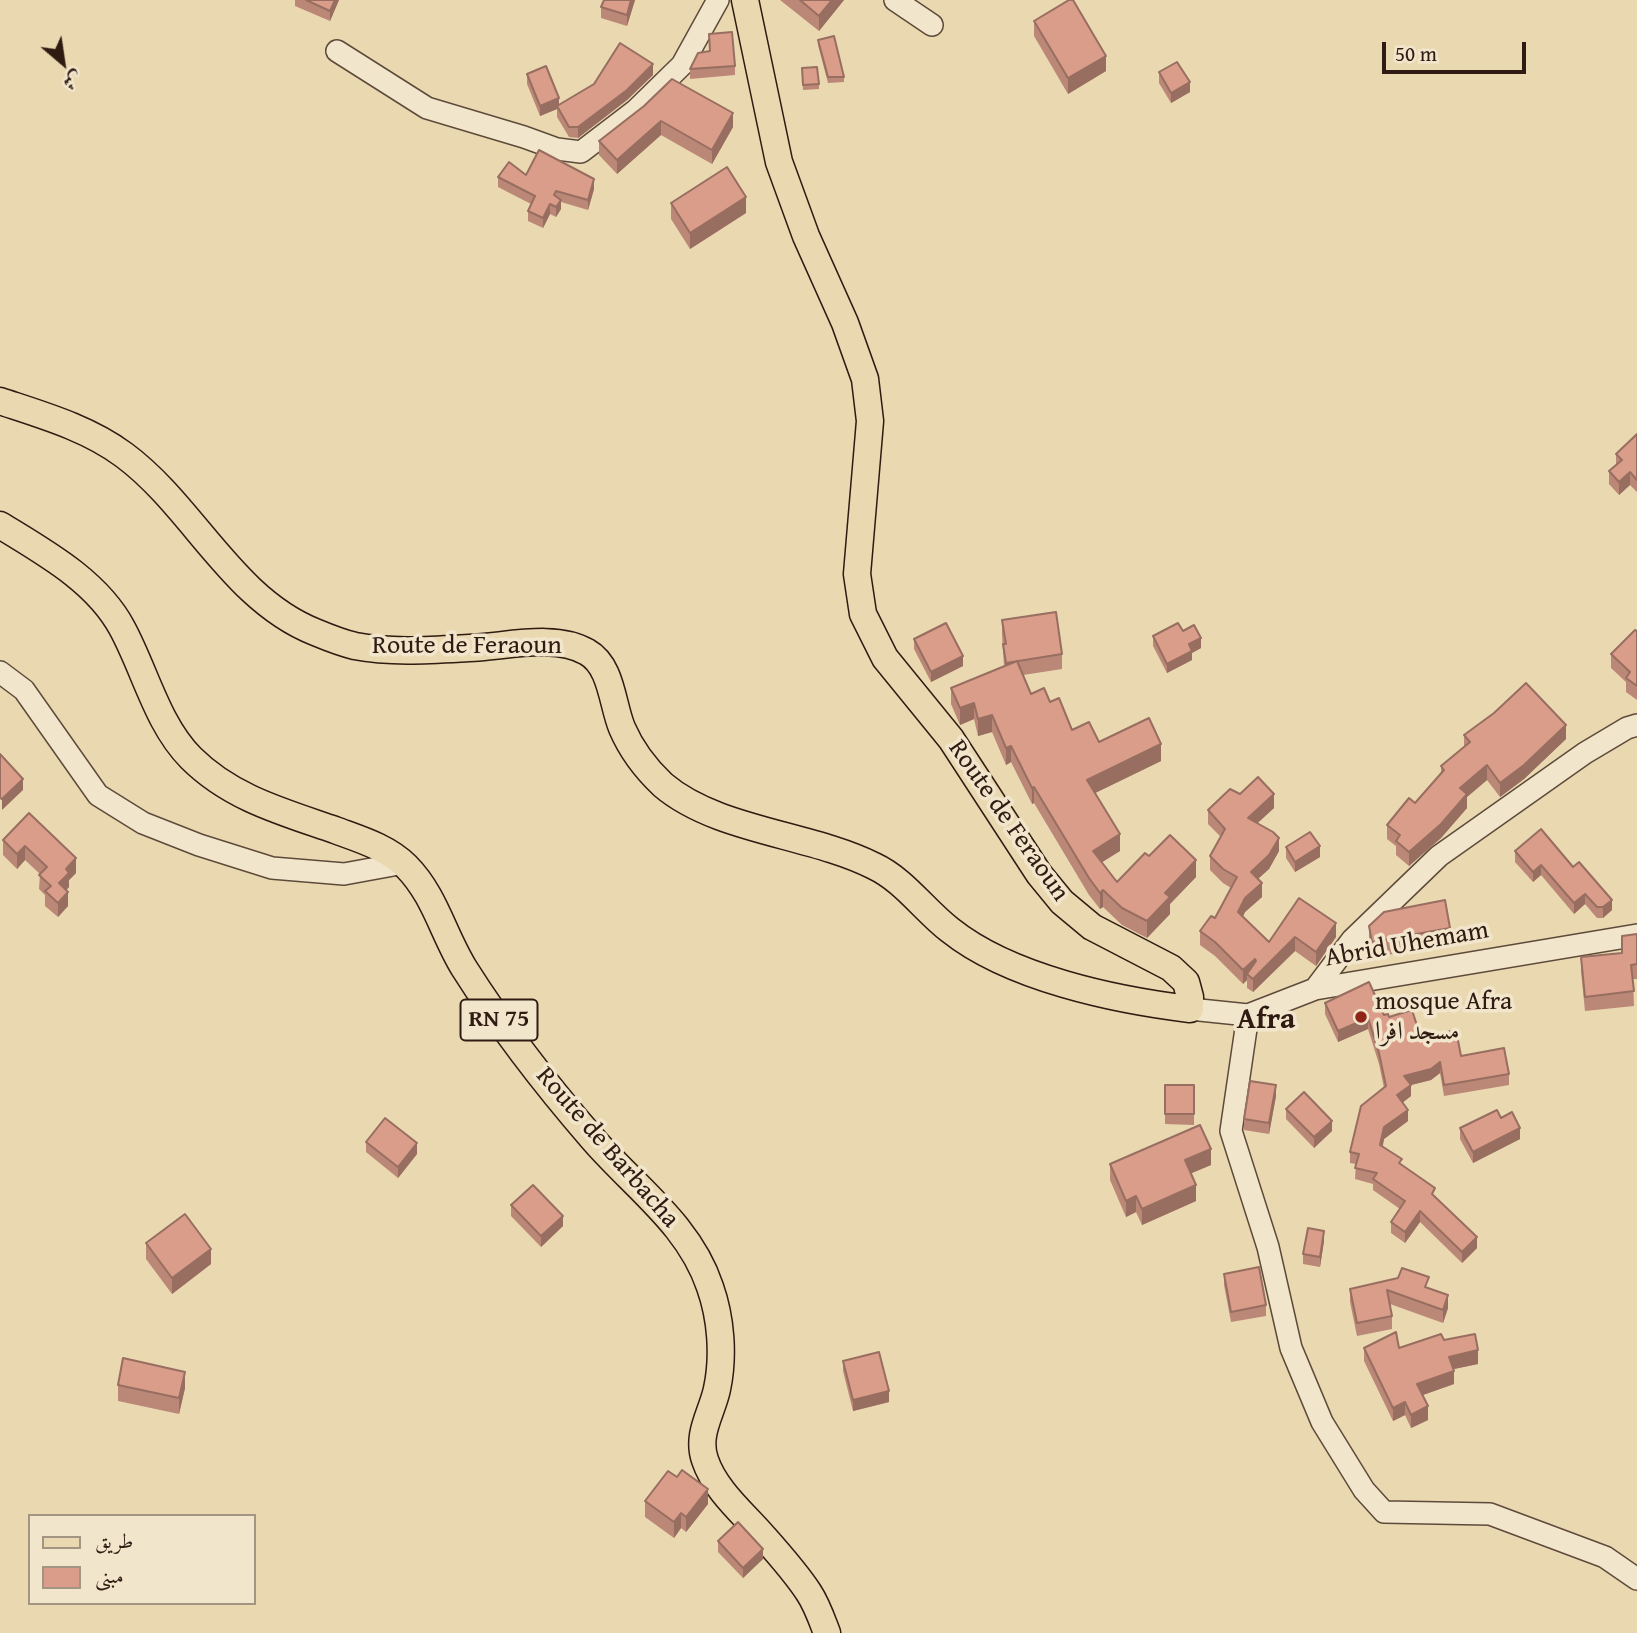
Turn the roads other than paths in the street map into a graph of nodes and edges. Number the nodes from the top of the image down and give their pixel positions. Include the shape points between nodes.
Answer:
1 (718, 0) edge
2 (744, 0) edge
3 (895, 0) edge
4 (932, 25) dead end
5 (337, 51) dead end
6 (0, 401) edge
7 (0, 525) edge
8 (0, 672) edge
9 (1637, 725) edge
10 (404, 863) junction
11 (1637, 934) edge
12 (1315, 989) junction
13 (1190, 1009) junction
14 (1248, 1016) junction
15 (1637, 1579) edge
16 (827, 1633) edge

1 - 5 street via 682,65 636,110 581,152 557,149 427,108
2 - 13 main road, Route de Feraoun via 779,162 865,379 870,421 857,574 863,614 886,658 951,739 1062,902 1092,927 1171,968 1186,982
3 - 4 street
6 - 13 main road, Route de Feraoun via 88,433 124,454 166,493 252,591 312,631 354,646 471,648 534,642 571,645 591,653 606,673 622,727 639,759 664,785 692,804 877,866 951,931 1016,968 1070,985
7 - 10 main road, Route de Barbacha / RN 75 via 47,553 90,587 120,624 165,721 189,757 257,803 373,843
8 - 10 street via 24,690 98,794 143,823 272,868 344,874
9 - 12 street via 1585,753 1438,856 1352,940
10 - 16 main road, Route de Barbacha / RN 75 via 437,910 454,951 488,1005 594,1140 652,1198 702,1263 718,1317 721,1350 717,1390 705,1420 705,1459 731,1500 811,1594
11 - 12 street, Abrid Uhemam
12 - 14 street, Abrid Uhemam
13 - 14 street, Abrid Uhemam
14 - 15 street via 1231,1130 1268,1247 1291,1348 1322,1422 1364,1490 1384,1512 1490,1514 1605,1557

